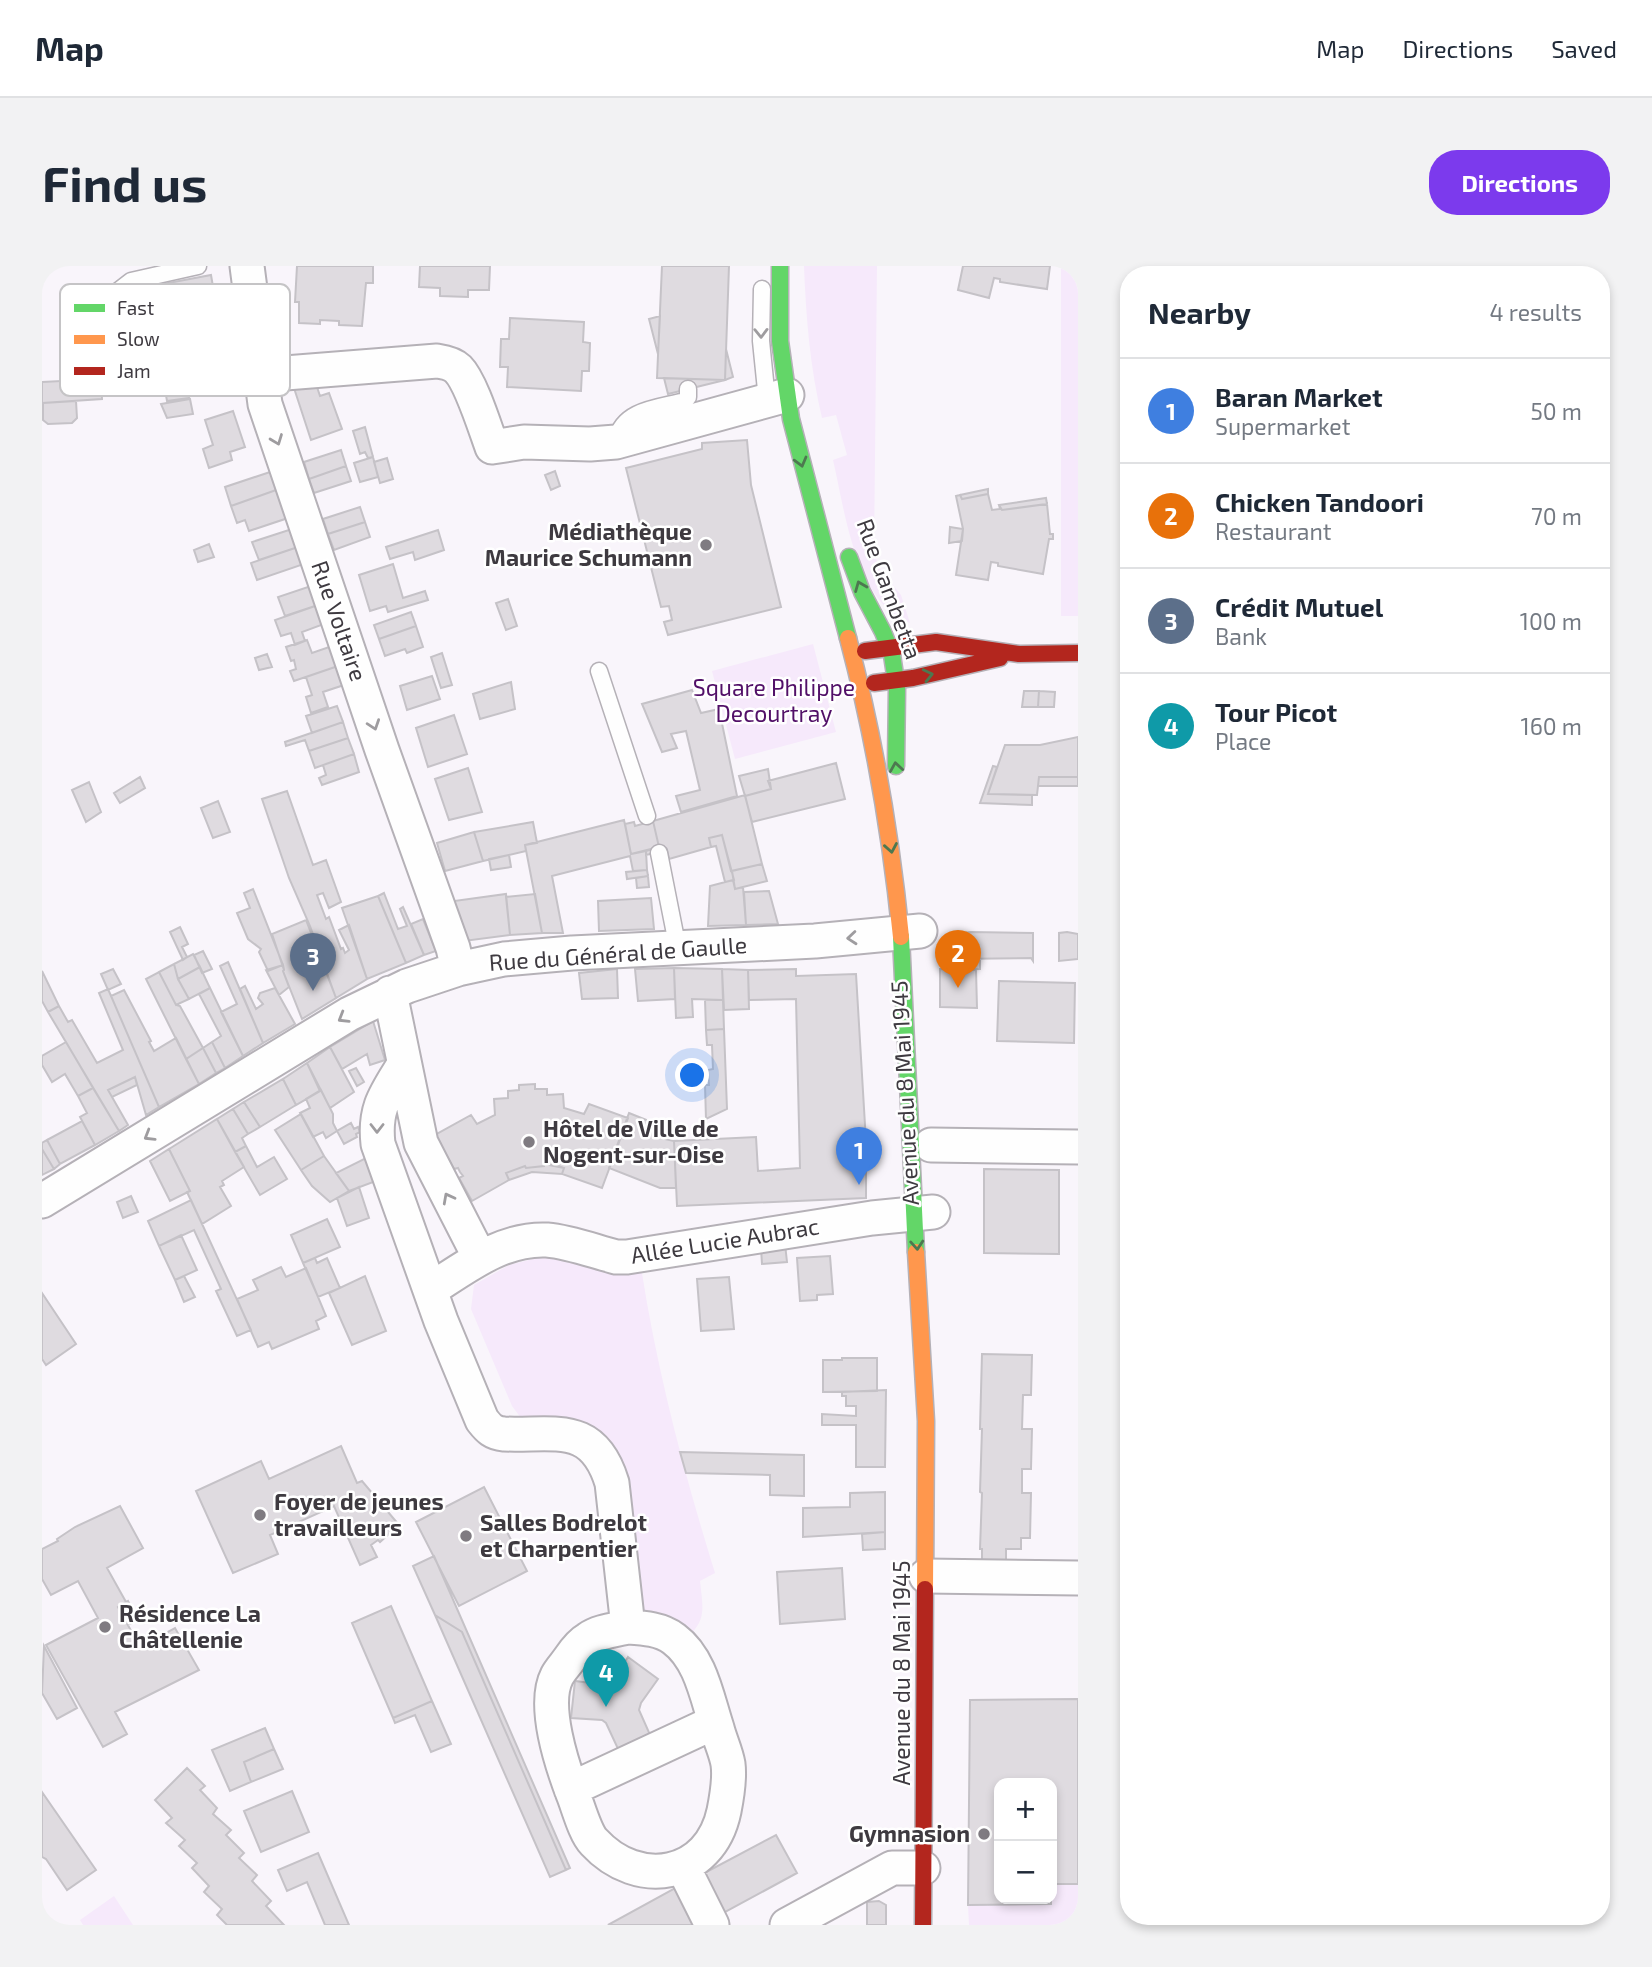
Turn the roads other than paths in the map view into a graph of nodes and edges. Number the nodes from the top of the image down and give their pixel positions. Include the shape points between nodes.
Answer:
1 (198, 266) edge
2 (247, 266) edge
3 (780, 266) edge
4 (796, 266) edge
5 (763, 274) dead end
6 (127, 284) edge
7 (249, 284) edge
8 (796, 308) dead end
9 (290, 372) edge
10 (688, 389) dead end
11 (265, 396) edge
12 (777, 398) junction
13 (616, 442) junction
14 (844, 541) dead end
15 (890, 647) junction
16 (853, 652) junction
17 (1078, 653) edge
18 (1019, 654) junction
19 (599, 671) dead end
20 (898, 680) junction
21 (861, 685) junction
22 (899, 782) dead end
23 (647, 816) dead end
24 (659, 853) dead end
25 (915, 932) junction
26 (678, 949) junction
27 (458, 969) junction
28 (390, 993) junction
29 (403, 1066) junction
30 (931, 1145) dead end
31 (1078, 1147) edge
32 (42, 1201) edge
33 (929, 1211) junction
34 (480, 1258) junction
35 (934, 1282) dead end
36 (430, 1290) junction
37 (926, 1421) junction
38 (926, 1576) junction
39 (1078, 1578) edge
40 (628, 1627) junction
41 (715, 1722) junction
42 (571, 1788) junction
43 (683, 1867) junction
44 (923, 1868) junction
45 (712, 1925) edge
46 (787, 1925) edge
47 (923, 1925) edge

1 - 6 lane
2 - 7 street, Rue Voltaire
3 - 12 main road, Rue Gambetta
4 - 8 main road
5 -> 12 lane via 761,341
9 - 13 street via 437,360 457,367 465,378 492,447 524,442
10 - 13 lane via 685,401 627,419
11 -> 27 street, Rue Voltaire
12 - 13 street
12 -> 16 main road, Rue Gambetta via 797,446
15 -> 14 main road, Rue Gambetta via 866,601
15 - 16 main road
15 - 18 main road via 947,642
15 - 20 main road, Rue Gambetta
16 - 21 main road, Rue Gambetta
17 - 18 main road
20 -> 18 main road
19 - 23 lane
20 - 21 main road
22 -> 20 main road, Rue Gambetta via 893,745
21 -> 25 main road, Rue Gambetta via 892,852
24 - 26 lane
25 -> 26 street, Rue du Général de Gaulle
25 - 33 main road, Avenue du 8 Mai 1945
26 - 27 street, Rue du Général de Gaulle via 504,959
27 - 28 street, Rue du Général de Gaulle
28 - 29 street
28 -> 32 street, Rue du Général de Gaulle
34 -> 29 street via 424,1151
29 -> 36 street via 379,1106 378,1144
30 - 31 street
33 - 34 street, Allée Lucie Aubrac via 640,1256 616,1257 546,1240 516,1243
33 -> 37 main road, Avenue du 8 Mai 1945
34 - 36 street, Allée Lucie Aubrac
35 - 37 main road, Avenue du 8 Mai 1945
36 - 40 street via 489,1429 504,1434 569,1434 586,1443 603,1461 612,1483
37 - 38 main road, Avenue du 8 Mai 1945
38 - 39 street
38 - 44 main road, Avenue du 8 Mai 1945
40 - 41 street via 673,1638 687,1653
40 - 42 street via 588,1639 556,1677 554,1733
41 - 42 street
41 - 43 street via 728,1763 722,1821 707,1846
42 - 43 street via 592,1841 616,1860 642,1870 665,1872
43 - 45 street
44 - 46 street via 892,1868
44 - 47 main road, Avenue du 8 Mai 1945

